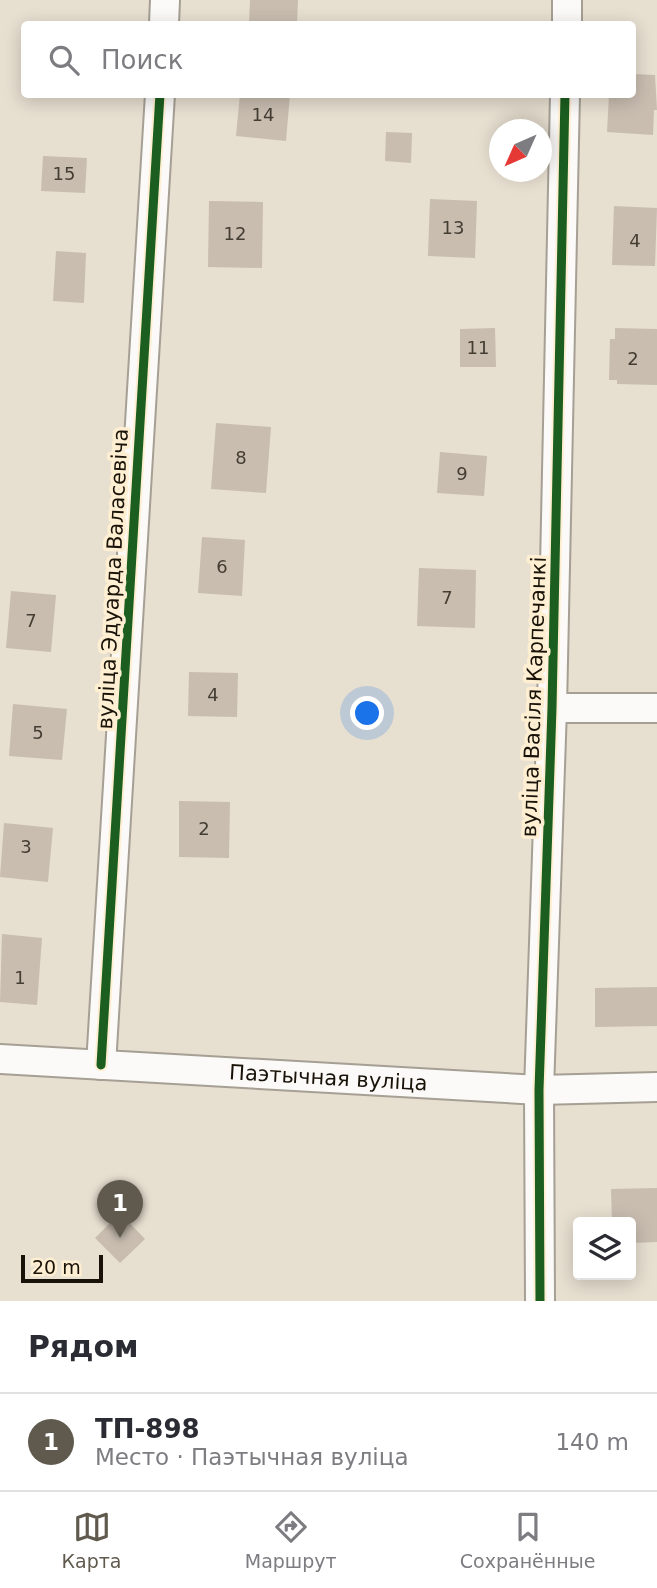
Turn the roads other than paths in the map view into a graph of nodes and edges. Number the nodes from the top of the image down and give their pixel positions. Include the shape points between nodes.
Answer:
1 (165, 0) edge
2 (567, 0) edge
3 (164, 21) edge
4 (566, 21) edge
5 (160, 98) edge
6 (565, 98) edge
7 (552, 708) junction
8 (657, 708) edge
9 (0, 1059) edge
10 (101, 1065) junction
11 (657, 1087) edge
12 (539, 1090) junction
13 (540, 1301) edge

1 - 3 street
2 - 4 street
5 - 10 street, вуліца Эдуарда Валасевіча
6 - 7 street, вуліца Васіля Карпечанкі
7 - 8 street
7 - 12 street, вуліца Васіля Карпечанкі
9 - 10 street, Паэтычная вуліца
10 - 12 street, Паэтычная вуліца
11 - 12 street, Паэтычная вуліца
12 - 13 street, вуліца Васіля Карпечанкі

